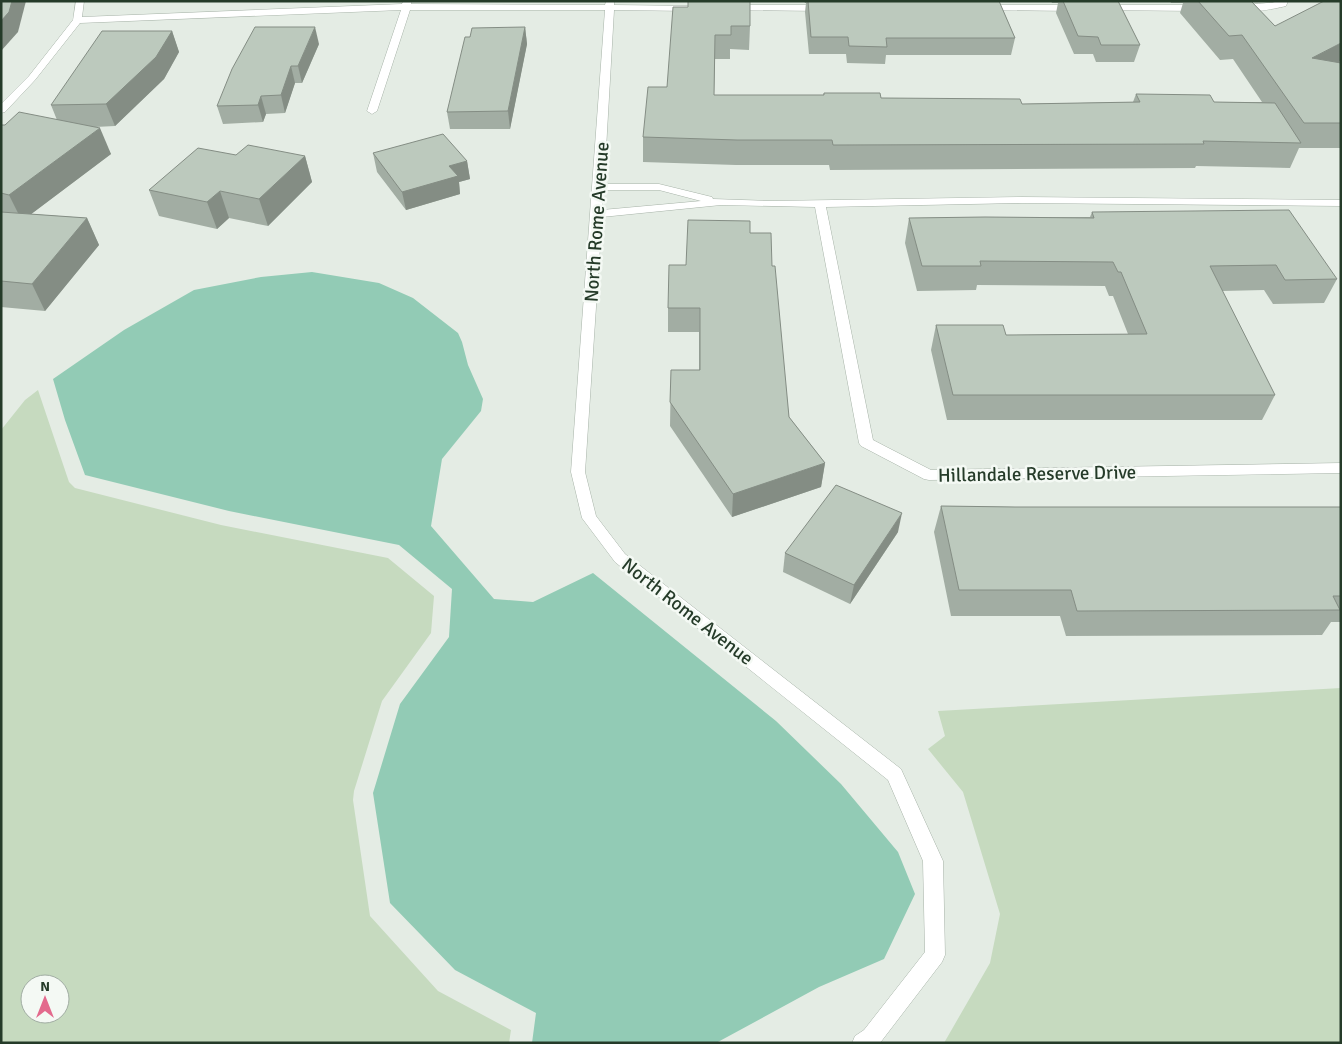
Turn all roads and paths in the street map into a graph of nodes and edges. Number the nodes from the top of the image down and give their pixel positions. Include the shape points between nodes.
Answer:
1 (80, 1) edge
2 (1284, 2) edge
3 (407, 4) edge
4 (609, 5) edge
5 (698, 8) edge
6 (717, 8) edge
7 (836, 8) edge
8 (974, 8) edge
9 (1210, 8) edge
10 (1230, 8) edge
11 (77, 20) junction
12 (1, 110) edge
13 (372, 111) dead end
14 (598, 187) junction
15 (721, 202) junction
16 (820, 203) junction
17 (1341, 203) edge
18 (597, 214) junction
19 (1341, 468) edge
20 (862, 1043) edge

1 - 11 street
2 - 10 street via 1260,8
3 - 4 street
3 - 11 street
3 - 13 street
4 - 5 street
4 - 14 street, North Rome Avenue
6 - 7 street
8 - 9 street
11 - 12 street via 32,78
14 - 15 street via 659,187
14 - 18 street, North Rome Avenue
15 - 16 street
15 - 18 street
16 - 17 street via 1052,200
16 - 19 street, Hillandale Reserve Drive via 866,443 929,475
18 - 20 street, North Rome Avenue via 578,472 589,518 620,558 895,775 933,861 935,955 871,1037

